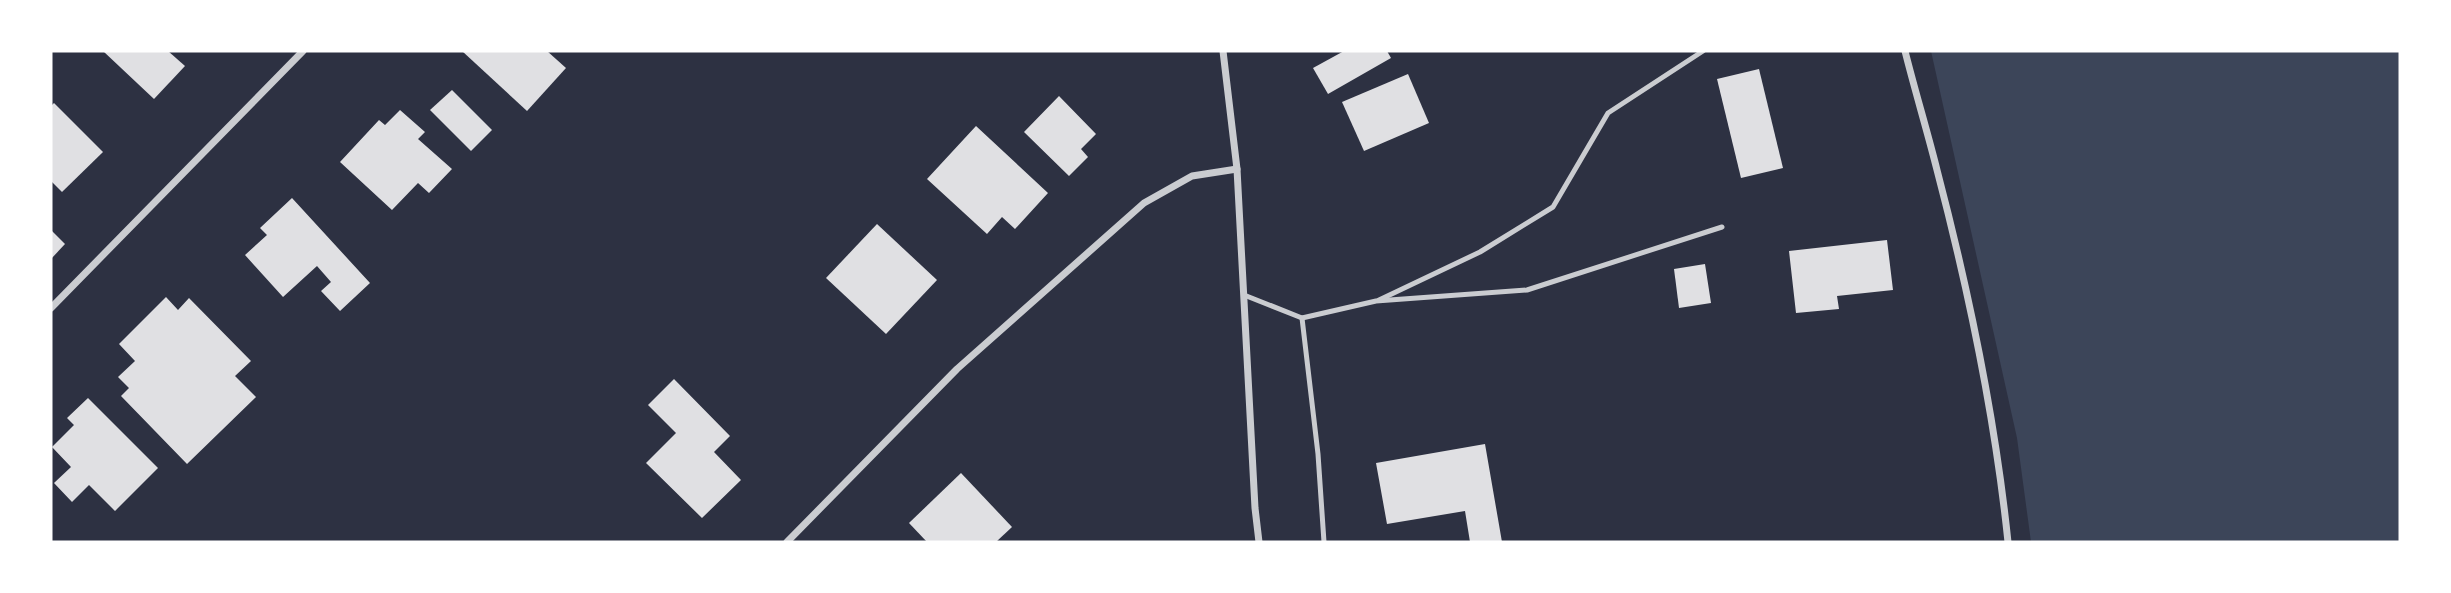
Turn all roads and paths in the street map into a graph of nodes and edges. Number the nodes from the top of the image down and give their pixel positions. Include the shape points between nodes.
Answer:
1 (303, 51) edge
2 (1223, 51) edge
3 (1703, 51) edge
4 (1905, 51) edge
5 (1237, 169) junction
6 (1722, 227) dead end
7 (1244, 295) junction
8 (1376, 301) junction
9 (51, 308) edge
10 (1302, 318) junction
11 (787, 542) edge
12 (1259, 542) edge
13 (1324, 542) edge
14 (2008, 542) edge

1 - 9 street
2 - 5 street
3 - 8 lane via 1608,113 1553,207 1480,252
4 - 14 street via 1969,311 2000,467
5 - 7 street
5 - 11 street via 1192,176 1144,204 957,369
6 - 8 lane via 1527,290
7 - 10 lane
7 - 12 street
8 - 10 lane
10 - 13 lane

